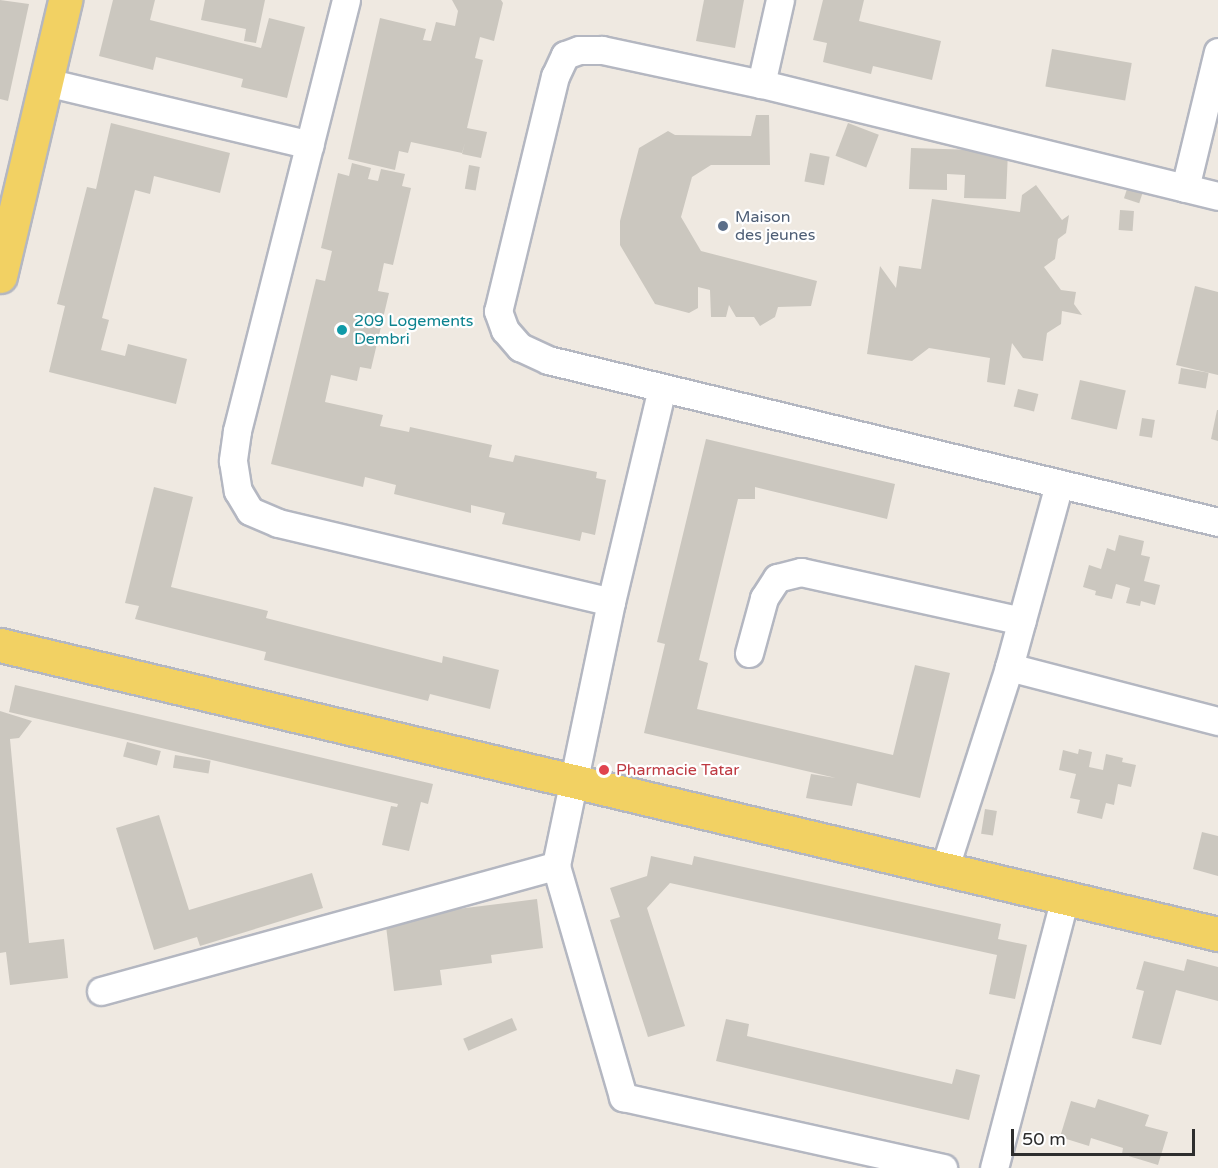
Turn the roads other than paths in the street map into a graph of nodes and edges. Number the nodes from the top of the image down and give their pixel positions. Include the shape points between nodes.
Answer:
1 (65, 0) edge
2 (346, 0) edge
3 (780, 0) edge
4 (1218, 52) edge
5 (46, 82) junction
6 (761, 84) junction
7 (310, 145) junction
8 (1185, 188) junction
9 (1218, 196) edge
10 (7, 216) edge
11 (0, 276) edge
12 (662, 388) junction
13 (1059, 484) junction
14 (1218, 522) edge
15 (611, 602) junction
16 (1022, 621) junction
17 (0, 645) edge
18 (749, 653) dead end
19 (1010, 667) junction
20 (1218, 721) edge
21 (576, 782) junction
22 (556, 866) junction
23 (944, 870) junction
24 (1065, 898) junction
25 (1218, 934) edge
26 (101, 991) dead end
27 (943, 1168) edge
28 (994, 1168) edge

1 - 5 main road
2 - 7 street
3 - 6 street
4 - 8 street
5 - 7 street
5 - 10 main road
6 - 8 street
6 - 12 street via 602,50 579,50 565,55 555,76 498,311 505,330 520,347 548,360
7 - 15 street via 237,431 233,461 236,481 250,511 278,524
8 - 9 street
10 - 11 main road
12 - 13 street
12 - 15 street
13 - 14 street
13 - 16 street
15 - 21 street
16 - 18 street via 801,572 777,578 764,598
16 - 19 street
17 - 21 main road
19 - 20 street
19 - 23 street
21 - 22 street
21 - 23 main road
22 - 26 street
22 - 27 street via 623,1096
23 - 24 main road
24 - 25 main road
24 - 28 street

